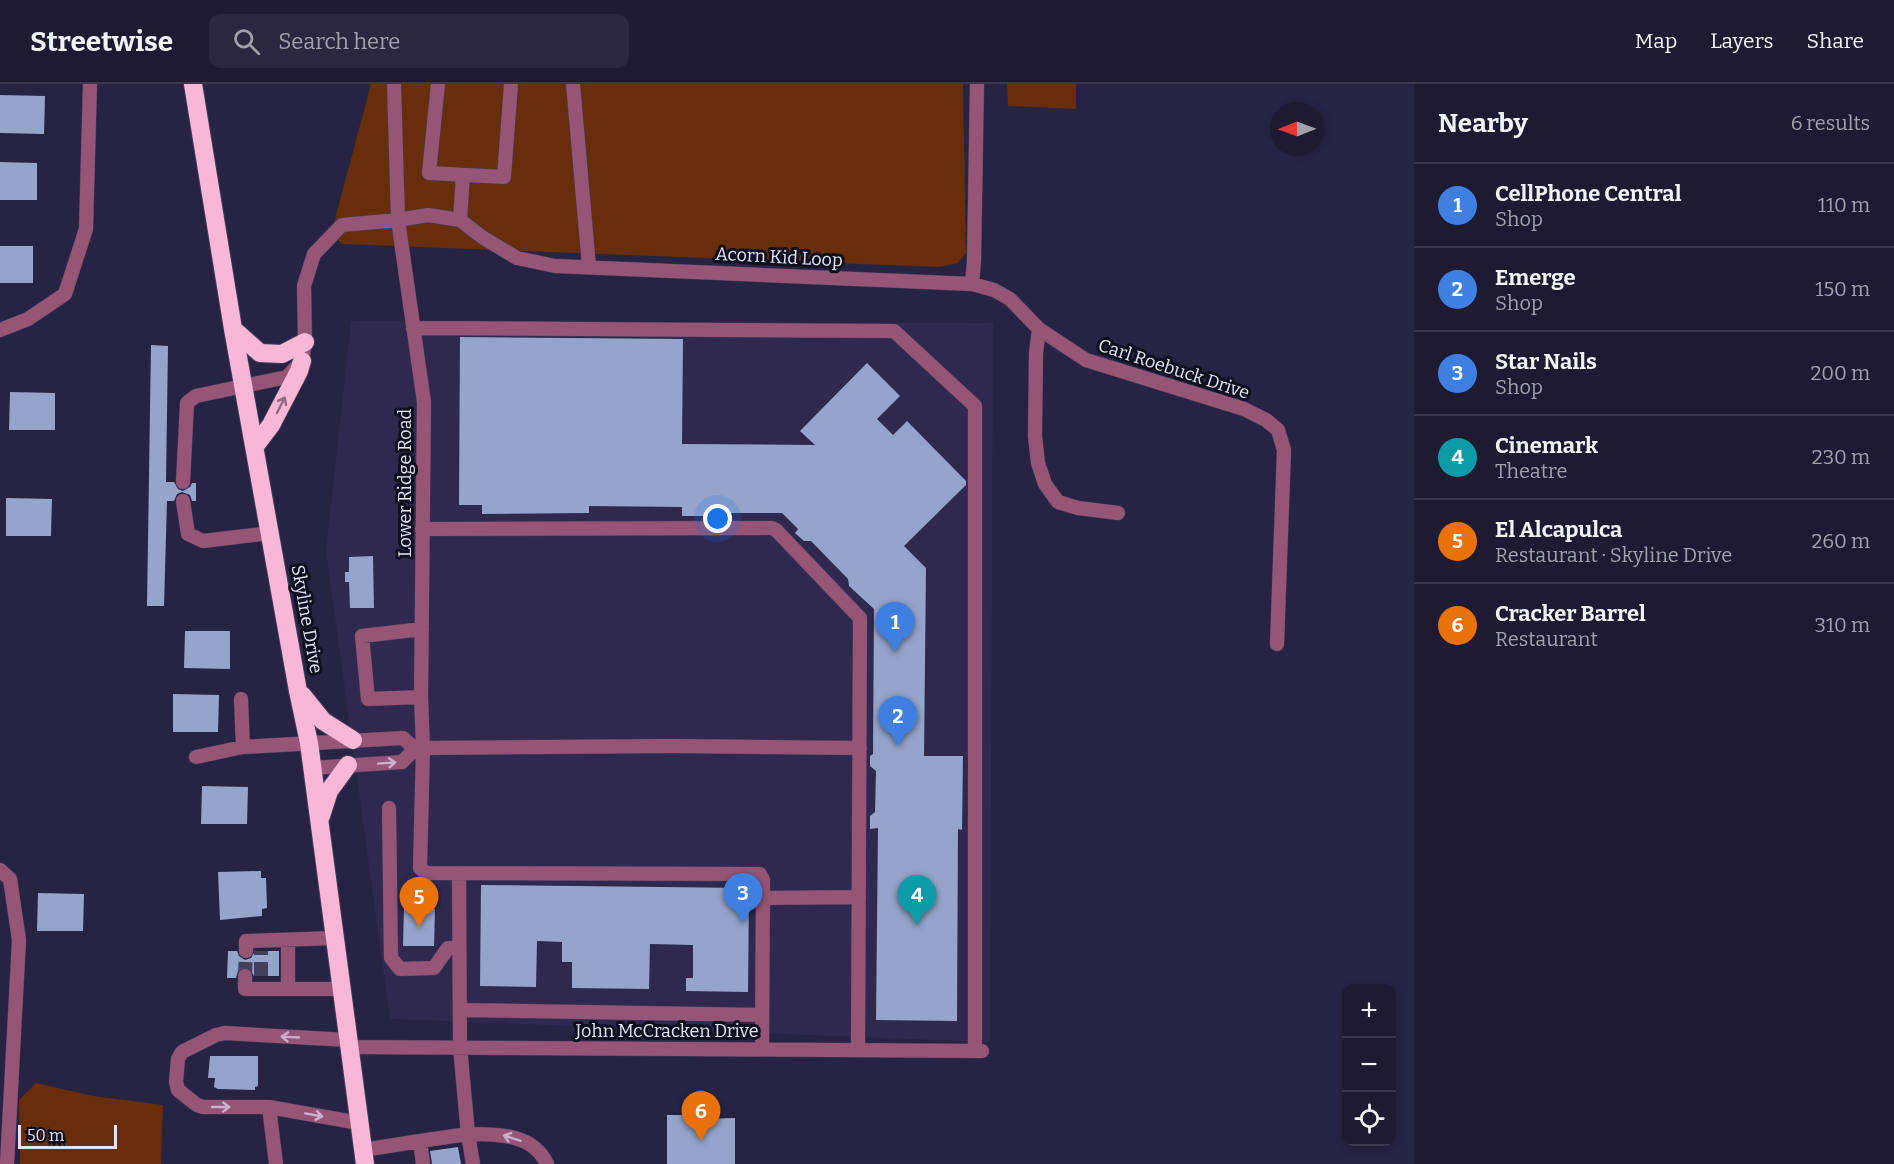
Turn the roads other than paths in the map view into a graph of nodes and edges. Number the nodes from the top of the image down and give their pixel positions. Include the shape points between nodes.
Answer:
1 (90, 84) edge
2 (193, 84) edge
3 (394, 84) edge
4 (438, 84) edge
5 (511, 84) edge
6 (573, 84) edge
7 (977, 84) edge
8 (463, 175) junction
9 (398, 220) junction
10 (460, 220) junction
11 (589, 266) junction
12 (972, 284) junction
13 (413, 328) junction
14 (233, 329) junction
15 (1039, 329) junction
16 (0, 330) edge
17 (305, 342) junction
18 (303, 361) junction
19 (244, 385) junction
20 (255, 446) junction
21 (183, 482) dead end
22 (183, 501) dead end
23 (1118, 513) dead end
24 (422, 529) junction
25 (271, 533) junction
26 (422, 629) junction
27 (1277, 644) dead end
28 (298, 691) junction
29 (421, 697) junction
30 (241, 699) dead end
31 (353, 740) junction
32 (309, 743) junction
33 (243, 747) junction
34 (860, 748) junction
35 (419, 749) junction
36 (196, 757) dead end
37 (348, 765) junction
38 (312, 768) junction
39 (389, 808) dead end
40 (320, 821) junction
41 (0, 870) edge
42 (459, 873) junction
43 (859, 897) junction
44 (762, 898) junction
45 (335, 938) junction
46 (288, 940) junction
47 (459, 948) junction
48 (246, 951) dead end
49 (245, 976) dead end
50 (288, 989) junction
51 (342, 989) junction
52 (460, 1010) junction
53 (762, 1015) junction
54 (349, 1043) junction
55 (460, 1047) junction
56 (762, 1049) junction
57 (858, 1050) junction
58 (269, 1107) junction
59 (359, 1123) junction
60 (468, 1134) junction
61 (420, 1141) junction
62 (364, 1157) edge
63 (7, 1164) edge
64 (276, 1164) edge
65 (423, 1164) edge
66 (473, 1164) edge
67 (547, 1164) edge

1 - 16 street via 86,229 65,294 28,319
2 - 14 highway, Skyline Drive
3 - 9 street, Lower Ridge Road
4 - 8 street via 429,173
5 - 8 street via 504,177
6 - 11 street
7 - 12 street
8 - 10 street
9 - 10 street, Acorn Kid Loop via 428,215
9 - 13 street, Lower Ridge Road
9 - 17 street via 342,225 314,254 304,286
10 - 11 street, Acorn Kid Loop via 517,258 555,266
11 - 12 street, Acorn Kid Loop
12 - 15 street, Carl Roebuck Drive via 1010,299
13 - 24 street, Lower Ridge Road via 424,402
13 - 57 street, John McCracken Drive via 894,331 975,406 980,1051
14 - 17 highway via 260,353 282,354
14 - 19 highway, Skyline Drive
15 - 23 street via 1035,436 1045,484 1058,502
15 - 27 street, Carl Roebuck Drive via 1086,360 1244,409 1278,430 1284,450
17 - 18 street
18 - 19 street via 287,377
20 -> 18 highway via 271,425
19 - 20 highway, Skyline Drive
19 - 21 street via 196,396 187,403
20 - 25 highway, Skyline Drive
22 - 25 street via 188,534 203,541
24 - 26 street, Lower Ridge Road
24 - 34 street via 776,530 860,618
25 - 28 highway, Skyline Drive
26 - 29 street, Lower Ridge Road
26 - 29 street via 362,636 368,699
28 - 31 highway via 323,721
28 - 32 highway, Skyline Drive
29 - 35 street, Lower Ridge Road
30 - 33 street
31 - 32 street
31 - 35 street via 403,738
32 - 33 street
32 - 38 highway, Skyline Drive
33 - 36 street
34 - 35 street
34 - 43 street
37 -> 35 street via 402,762
35 - 42 street, Lower Ridge Road via 420,868 426,873
37 - 38 street
37 - 40 highway via 329,791
38 - 40 highway, Skyline Drive
39 - 47 street via 391,958 400,969 434,968 448,948
40 - 45 highway, Skyline Drive
41 - 63 street via 10,879 19,940
42 - 44 street via 760,874
42 - 47 street
43 - 44 street
43 - 57 street
44 - 53 street
45 - 46 street
45 - 51 highway, Skyline Drive
46 - 48 street via 261,946 246,941
46 - 50 street
47 - 52 street
49 - 50 street via 245,989 261,982
50 - 51 street
51 - 54 highway, Skyline Drive
52 - 53 street
52 - 55 street
53 - 56 street
54 - 55 street, John McCracken Drive
54 -> 58 street, John McCracken Drive via 225,1033 182,1052 178,1059 178,1090 197,1105
54 - 59 highway, Skyline Drive
55 - 56 street, John McCracken Drive
55 - 60 street
56 - 57 street, John McCracken Drive
58 -> 59 street
58 - 64 street
59 - 62 highway, Skyline Drive
60 - 61 street
60 - 66 street
67 -> 60 street via 534,1148 519,1139 503,1134
61 - 62 street
61 - 65 street

